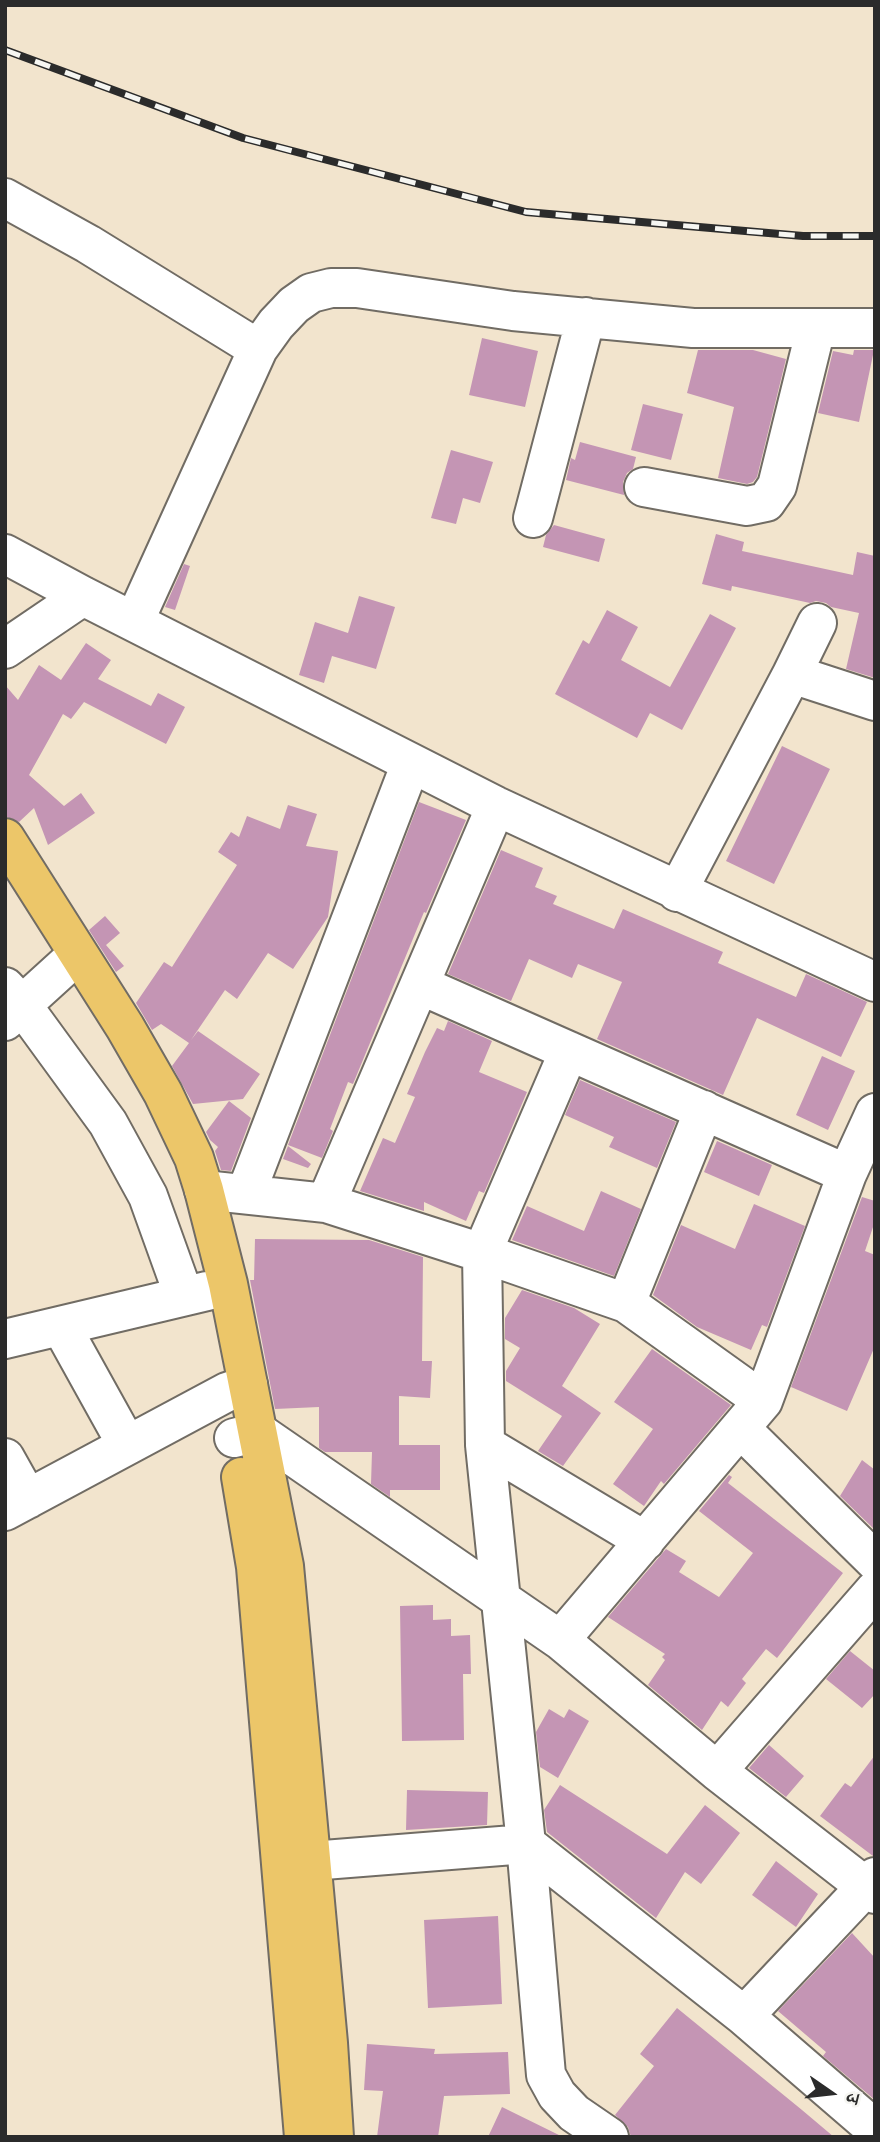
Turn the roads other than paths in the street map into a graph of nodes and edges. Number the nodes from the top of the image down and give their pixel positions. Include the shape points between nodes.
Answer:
1 (5, 198) edge
2 (586, 317) junction
3 (816, 328) junction
4 (875, 328) edge
5 (258, 349) junction
6 (645, 487) dead end
7 (533, 518) dead end
8 (5, 554) edge
9 (83, 596) junction
10 (134, 622) junction
11 (817, 623) dead end
12 (5, 649) edge
13 (792, 674) junction
14 (875, 701) edge
15 (411, 763) junction
16 (496, 806) junction
17 (5, 838) edge
18 (5, 870) edge
19 (677, 892) junction
20 (66, 965) junction
21 (875, 982) edge
22 (420, 985) junction
23 (11, 1004) edge
24 (569, 1051) junction
25 (704, 1110) junction
26 (875, 1113) edge
27 (847, 1174) junction
28 (204, 1190) junction
29 (246, 1193) junction
30 (326, 1203) junction
31 (482, 1253) junction
32 (197, 1293) junction
33 (626, 1303) junction
34 (61, 1326) junction
35 (5, 1339) edge
36 (237, 1389) junction
37 (752, 1415) junction
38 (246, 1435) junction
39 (127, 1445) junction
40 (485, 1446) junction
41 (5, 1458) edge
42 (16, 1505) edge
43 (645, 1541) junction
44 (875, 1562) edge
45 (875, 1590) edge
46 (503, 1602) junction
47 (561, 1640) junction
48 (717, 1771) junction
49 (526, 1844) junction
50 (311, 1861) junction
51 (872, 1886) edge
52 (744, 2016) junction
53 (875, 2129) edge
54 (304, 2137) edge
55 (334, 2137) edge
56 (609, 2137) edge

1 - 5 street
2 - 3 street via 693,328
2 - 5 street via 331,288 294,305
2 - 7 street
3 - 4 street
3 - 6 street via 777,486 766,502 747,506
5 - 10 street
8 - 9 street
9 - 10 street
9 - 12 street
10 - 15 street
11 - 13 street
13 - 14 street
13 - 19 street
15 - 16 street
15 - 29 street
16 - 19 street
16 - 22 street
17 - 28 main road via 144,1060 194,1158
18 - 20 main road
19 - 21 street
20 - 23 street
20 - 32 main road via 148,1101 176,1165
22 - 24 street
22 - 30 street
23 - 32 street via 108,1123
24 - 25 street
24 - 31 street
25 - 27 street
25 - 33 street
26 - 27 street
27 - 37 street
28 - 29 street
28 - 36 main road via 228,1284
29 - 30 street
30 - 31 street
31 - 33 street
31 - 40 street
32 - 34 street
32 - 36 main road
33 - 37 street
34 - 35 street
34 - 39 street
36 - 38 main road
36 - 39 street
37 - 43 street
37 - 44 street
38 - 46 street
38 - 50 main road via 284,1566
38 - 54 main road
39 - 42 street
40 - 43 street
40 - 46 street
41 - 42 street
43 - 47 street
45 - 48 street
46 - 47 street
46 - 49 street
47 - 48 street
48 - 51 street
49 - 50 street
49 - 52 street
49 - 56 street via 546,2074 574,2113
50 - 55 main road
51 - 52 street
52 - 53 street

